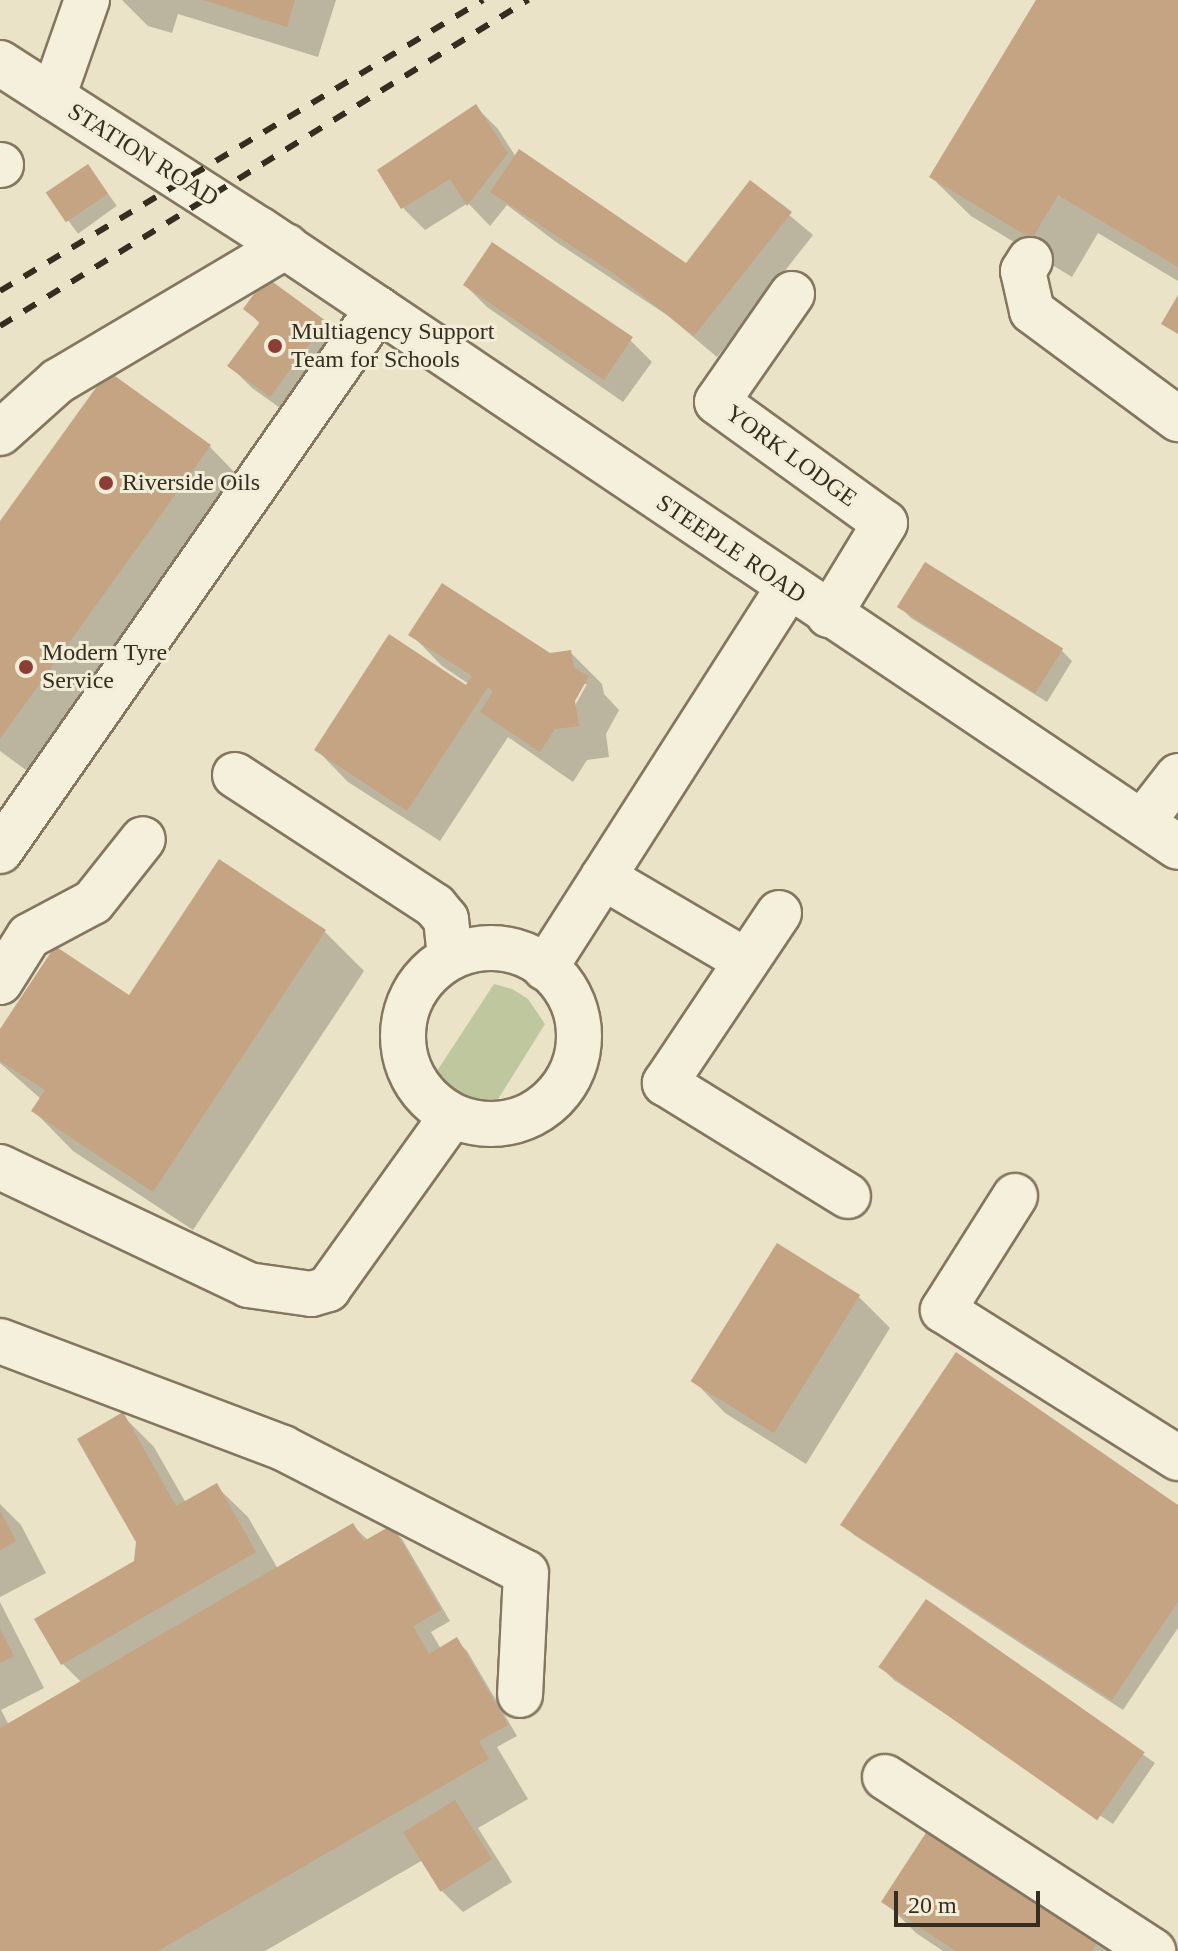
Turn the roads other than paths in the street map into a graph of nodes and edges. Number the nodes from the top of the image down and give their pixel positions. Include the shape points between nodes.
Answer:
1 (87, 0) edge
2 (0, 63) edge
3 (53, 97) junction
4 (286, 246) junction
5 (1030, 260) dead end
6 (792, 294) dead end
7 (378, 309) junction
8 (1178, 419) edge
9 (0, 433) edge
10 (788, 588) junction
11 (829, 615) junction
12 (235, 775) dead end
13 (1178, 776) edge
14 (1143, 821) junction
15 (143, 839) dead end
16 (1178, 847) edge
17 (0, 851) edge
18 (603, 877) junction
19 (779, 913) dead end
20 (450, 958) junction
21 (746, 961) junction
22 (545, 968) junction
23 (0, 982) edge
24 (452, 1116) junction
25 (0, 1167) edge
26 (848, 1196) dead end
27 (1015, 1196) dead end
28 (0, 1341) edge
29 (1178, 1458) edge
30 (520, 1695) dead end
31 (885, 1777) dead end
32 (1141, 1948) edge

1 - 3 street
2 - 3 street, STATION ROAD
3 - 4 street, STATION ROAD
4 - 7 street, STEEPLE ROAD
4 - 9 street via 58,381
5 - 8 street via 1023,271 1032,311
6 - 11 street, YORK LODGE via 717,402 885,523
7 - 10 street, STEEPLE ROAD
7 - 17 street
10 - 11 street, STEEPLE ROAD
10 - 18 street
11 - 14 street, STEEPLE ROAD
12 - 20 street via 435,906 446,919
13 - 14 street
14 - 16 street, STEEPLE ROAD
15 - 23 street via 93,902 29,936
18 - 21 street
18 - 22 street
19 - 21 street
20 - 22 street via 477,949 505,949
20 - 24 street via 428,974 403,1023 404,1051 413,1077 429,1100
21 - 26 street via 665,1083
22 - 24 street via 573,1001 579,1031 576,1062 562,1089 540,1111 512,1122 481,1125
24 - 25 street via 328,1289 311,1294 248,1285
27 - 29 street via 943,1310
28 - 30 street via 283,1448 526,1573
31 - 32 street

